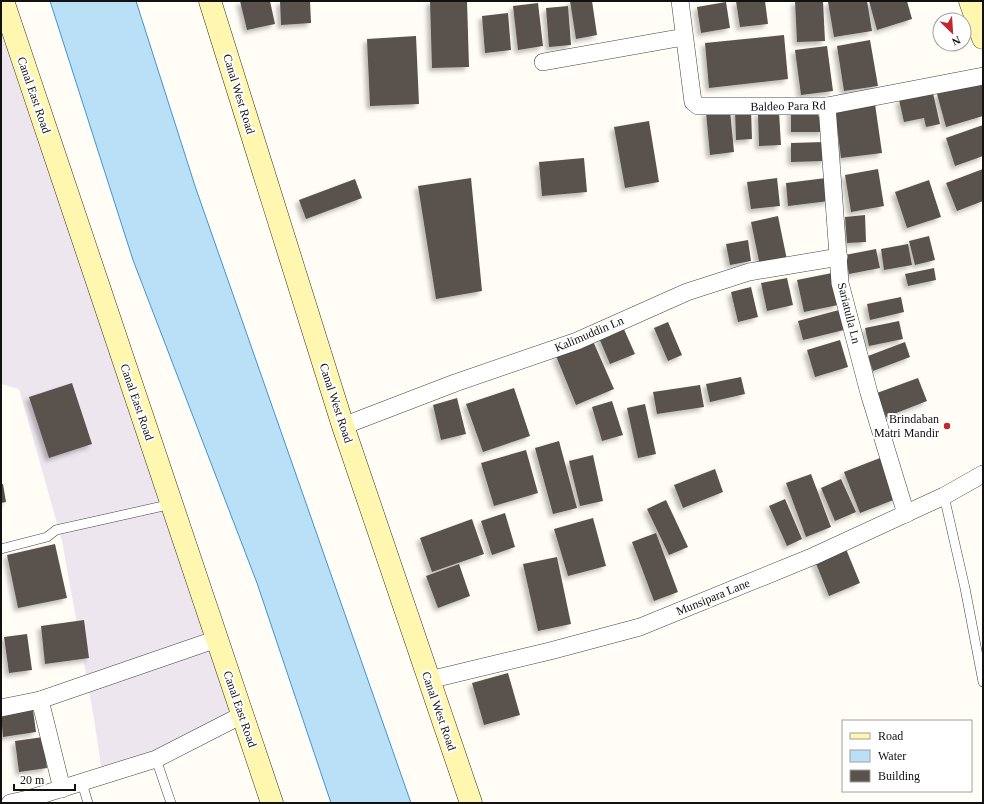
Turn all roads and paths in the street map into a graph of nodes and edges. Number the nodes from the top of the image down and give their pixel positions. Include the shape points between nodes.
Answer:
1 (3, 1) edge
2 (210, 1) edge
3 (680, 1) edge
4 (970, 1) edge
5 (684, 37) junction
6 (983, 38) edge
7 (543, 62) dead end
8 (983, 76) edge
9 (827, 106) junction
10 (839, 258) junction
11 (343, 426) junction
12 (983, 474) edge
13 (944, 496) junction
14 (172, 504) junction
15 (906, 514) junction
16 (1, 549) edge
17 (217, 639) junction
18 (428, 680) junction
19 (983, 682) edge
20 (40, 700) junction
21 (1, 708) edge
22 (242, 715) junction
23 (156, 759) junction
24 (82, 783) junction
25 (62, 789) junction
26 (28, 801) edge
27 (10, 803) edge
28 (88, 803) edge
29 (171, 803) edge
30 (272, 803) edge
31 (471, 803) edge

1 - 14 main road, Canal East Road
2 - 11 main road, Canal West Road
3 - 5 street, Baldeo Para Rd
4 - 6 main road
5 - 7 street
5 - 9 street, Baldeo Para Rd via 695,105
8 - 9 street, Baldeo Para Rd
9 - 10 street, Sariatulla Ln
10 - 11 street, Kalimuddin Ln via 749,272 687,292 577,341 455,383
10 - 15 street, Sariatulla Ln via 840,283 869,393
11 - 18 main road, Canal West Road
12 - 13 street, Munsipara Lane
13 - 15 street, Munsipara Lane
13 - 19 lane
14 - 16 lane via 56,530 47,537
14 - 17 main road, Canal East Road
15 - 18 street, Munsipara Lane via 814,556 640,627
17 - 20 street
17 - 22 main road, Canal East Road
18 - 31 main road, Canal West Road
20 - 21 street
20 - 25 street
22 - 23 street
22 - 30 main road, Canal East Road
23 - 24 street
23 - 29 lane
24 - 25 street
24 - 28 lane
25 - 26 street
26 - 27 street

